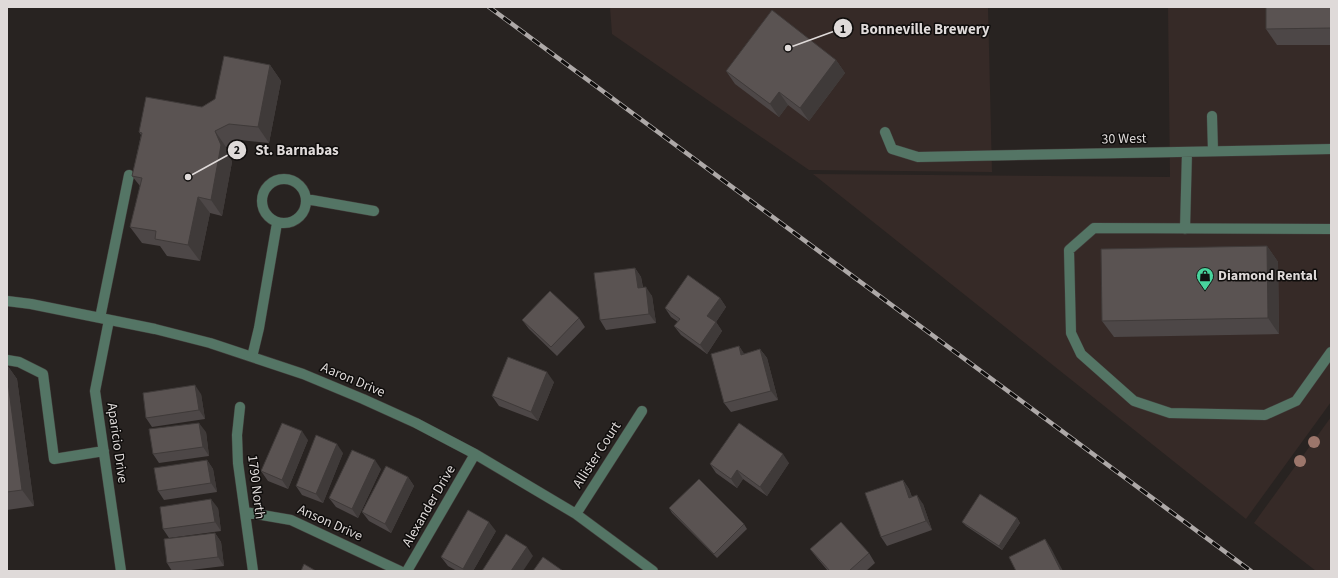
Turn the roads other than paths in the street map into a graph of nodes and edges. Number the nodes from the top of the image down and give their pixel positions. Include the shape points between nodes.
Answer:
1 (1212, 116) dead end
2 (884, 132) dead end
3 (1331, 149) edge
4 (1188, 152) junction
5 (1213, 152) junction
6 (129, 175) dead end
7 (306, 199) junction
8 (374, 211) dead end
9 (277, 223) junction
10 (1185, 229) junction
11 (1331, 229) edge
12 (7, 301) edge
13 (105, 319) junction
14 (1331, 352) edge
15 (252, 357) junction
16 (7, 360) edge
17 (240, 407) dead end
18 (642, 411) dead end
19 (104, 451) junction
20 (475, 454) junction
21 (245, 512) junction
22 (576, 514) junction
23 (121, 571) edge
24 (253, 571) edge
25 (400, 571) edge
26 (408, 571) edge
27 (653, 571) edge

1 - 5 street
2 - 4 street, 30 West via 892,149 918,157
3 - 5 street, 30 West
4 - 5 street, 30 West
4 - 10 street
6 - 13 street, Aparicio Drive
7 - 8 street
7 - 9 street via 305,210 298,219 288,224
7 - 9 street via 300,186 291,180 277,180 268,185 262,198 262,208 268,218
9 - 15 street
10 - 11 street
10 - 14 street via 1094,228 1069,250 1071,333 1081,354 1134,401 1170,413 1265,415 1296,401
12 - 13 street, Aaron Drive
13 - 15 street, Aaron Drive via 156,329
13 - 19 street, Aparicio Drive via 95,391
15 - 20 street, Aaron Drive via 363,398
16 - 19 street via 19,362 43,374 54,459
17 - 21 street, 1790 North via 236,435
18 - 22 street, Allister Court
19 - 23 street, Aparicio Drive
20 - 22 street, Aaron Drive
20 - 26 street, Alexander Drive
21 - 24 street, 1790 North
21 - 25 street, Anson Drive via 290,520
22 - 27 street, Aaron Drive

